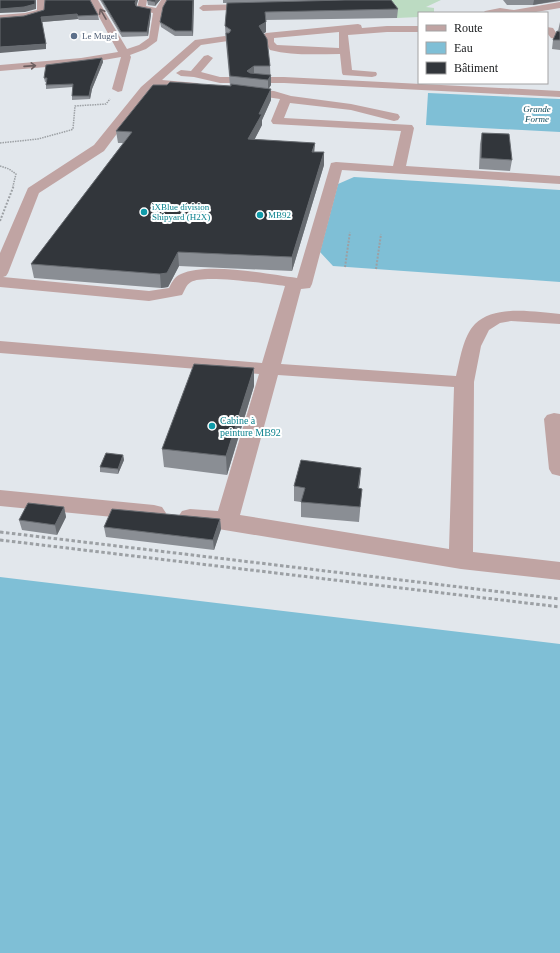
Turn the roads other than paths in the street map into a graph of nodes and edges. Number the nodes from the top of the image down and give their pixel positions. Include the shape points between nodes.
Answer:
1 (41, 0) edge
2 (94, 0) edge
3 (143, 0) edge
4 (165, 0) edge
5 (494, 2) dead end
6 (560, 5) edge
7 (267, 7) edge
8 (203, 8) dead end
9 (544, 8) junction
10 (487, 10) edge
11 (158, 11) junction
12 (503, 11) junction
13 (560, 11) edge
14 (508, 12) edge
15 (520, 12) edge
16 (0, 18) edge
17 (418, 22) edge
18 (548, 25) edge
19 (560, 27) edge
20 (418, 29) edge
21 (548, 30) edge
22 (560, 37) edge
23 (226, 39) edge
24 (343, 51) junction
25 (124, 53) junction
26 (208, 58) dead end
27 (0, 68) edge
28 (166, 71) junction
29 (194, 74) junction
30 (418, 77) edge
31 (153, 82) junction
32 (548, 84) edge
33 (560, 84) edge
34 (118, 89) road end
35 (560, 94) edge
36 (287, 100) junction
37 (408, 128) junction
38 (399, 170) junction
39 (560, 180) edge
40 (0, 273) edge
41 (0, 282) edge
42 (294, 283) junction
43 (560, 319) edge
44 (0, 347) edge
45 (270, 369) junction
46 (464, 382) junction
47 (554, 419) dead end
48 (560, 468) edge
49 (0, 498) edge
50 (227, 521) junction
51 (462, 560) junction
52 (560, 571) edge

1 - 16 street via 41,12
25 -> 2 street
3 - 11 street via 142,8
4 - 11 street
5 - 12 street
6 - 9 street
7 - 8 street
9 - 13 street
9 - 15 street
10 - 12 street
11 - 25 street via 154,39 141,48
12 - 14 street
17 - 24 street via 355,23 268,36 274,48
18 - 19 street
20 - 24 street via 343,33
21 - 22 street via 554,36
23 - 28 street via 198,42
24 - 30 street via 346,73
27 -> 25 street via 82,62
25 - 34 street via 125,61
26 - 29 street
28 - 29 street
28 - 31 street
29 - 35 street via 220,80 284,80
31 - 36 street via 274,94
31 - 40 street via 99,148 33,191
32 - 33 street
36 - 37 street via 351,107 406,120
36 - 37 street via 277,121
37 - 38 street
38 - 39 street
38 - 42 street via 336,166 304,284
41 - 42 street via 149,296 176,291 186,278 195,275 212,274
42 - 45 street
43 - 46 street via 511,316 495,319 482,327 472,346
44 - 45 street
45 - 46 street
45 - 50 street
46 - 51 street
47 - 48 street
49 - 50 street
50 - 51 street
51 - 52 street

